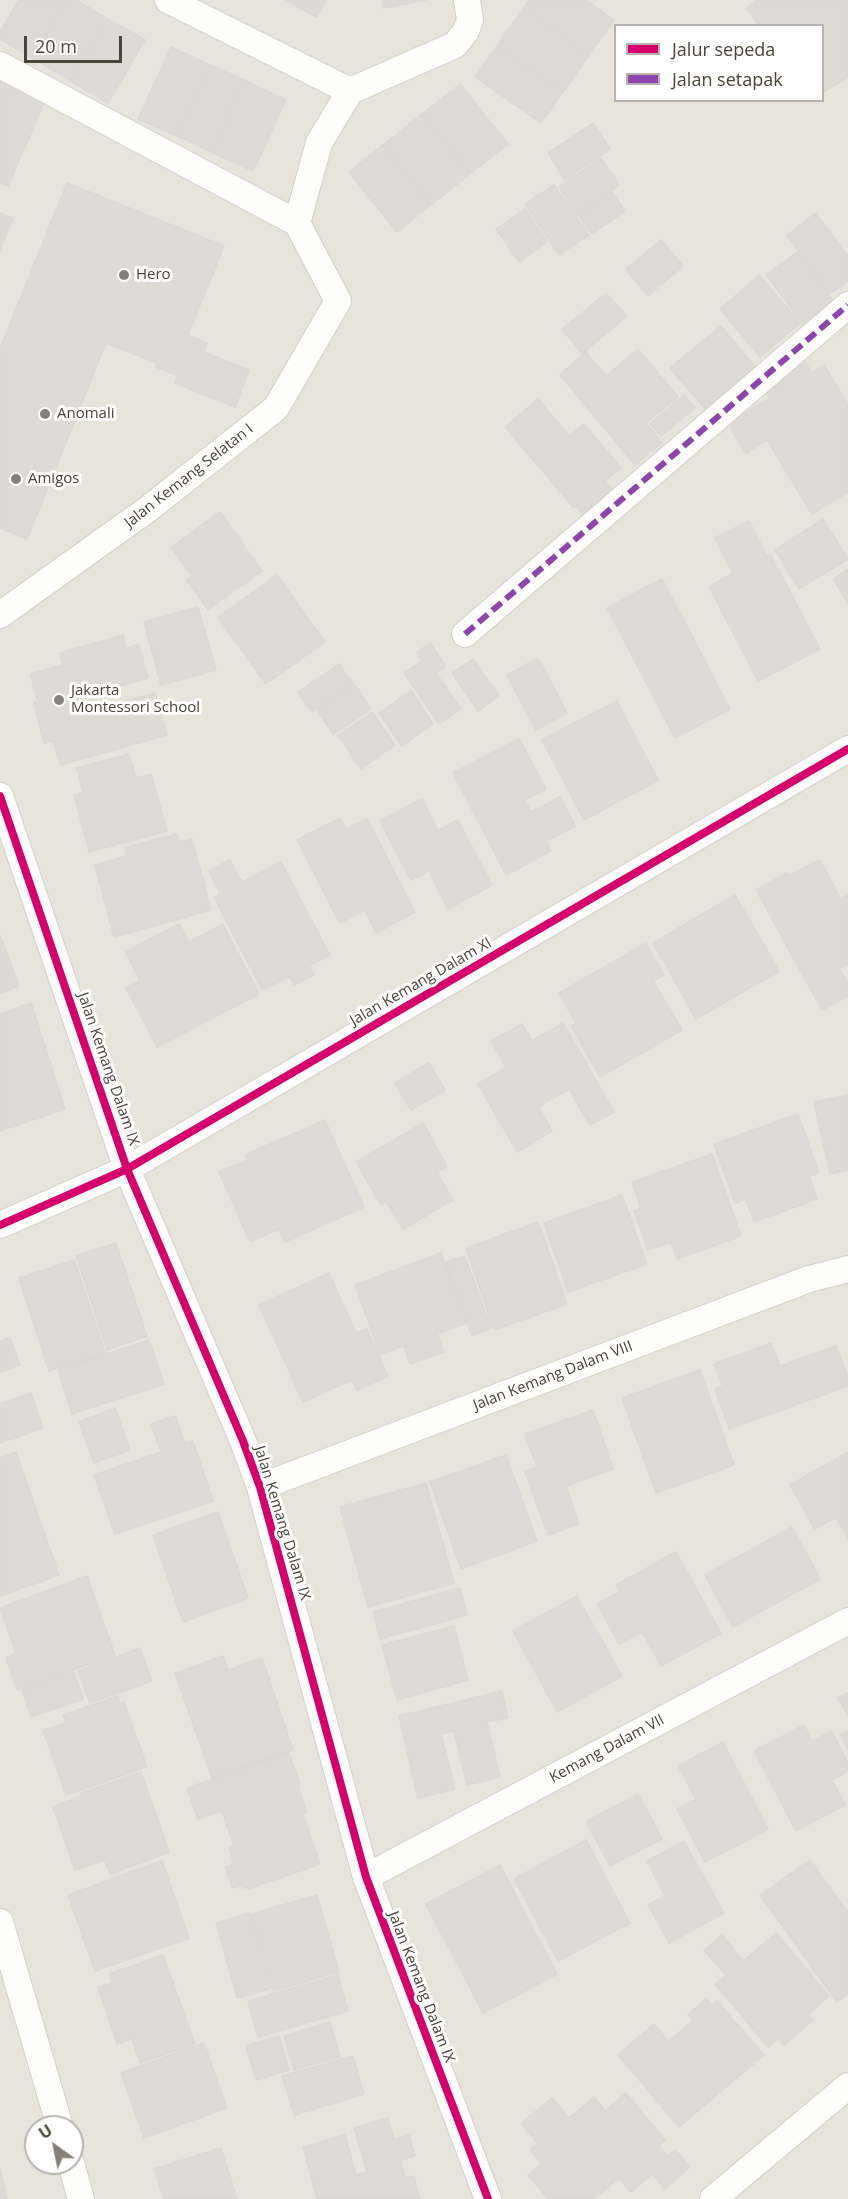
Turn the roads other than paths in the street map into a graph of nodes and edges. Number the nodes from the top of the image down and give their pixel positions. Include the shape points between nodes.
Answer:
1 (168, 0) edge
2 (467, 0) edge
3 (0, 65) edge
4 (350, 91) junction
5 (297, 223) junction
6 (848, 305) edge
7 (0, 615) edge
8 (465, 634) dead end
9 (848, 748) edge
10 (0, 796) edge
11 (128, 1169) junction
12 (0, 1225) edge
13 (848, 1269) edge
14 (260, 1487) junction
15 (848, 1621) edge
16 (366, 1877) junction
17 (0, 1922) edge
18 (848, 2086) edge
19 (56, 2115) edge
20 (74, 2175) edge
21 (81, 2199) edge
22 (488, 2199) edge
23 (713, 2199) edge

1 - 4 street
2 - 4 street via 470,20 455,45
3 - 5 street
4 - 5 street via 319,143
5 - 7 street, Jalan Kemang Selatan I via 338,301 276,408 148,509
6 - 8 street
9 - 11 street, Jalan Kemang Dalam XI
10 - 11 street, Jalan Kemang Dalam IX
11 - 12 street, Jalan Kemang Dalam XI
11 - 14 street, Jalan Kemang Dalam IX
13 - 14 street, Jalan Kemang Dalam VIII via 809,1279
14 - 16 street, Jalan Kemang Dalam IX
15 - 16 street, Kemang Dalam VII
16 - 22 street, Jalan Kemang Dalam IX
17 - 19 street
18 - 23 street
20 - 21 street

